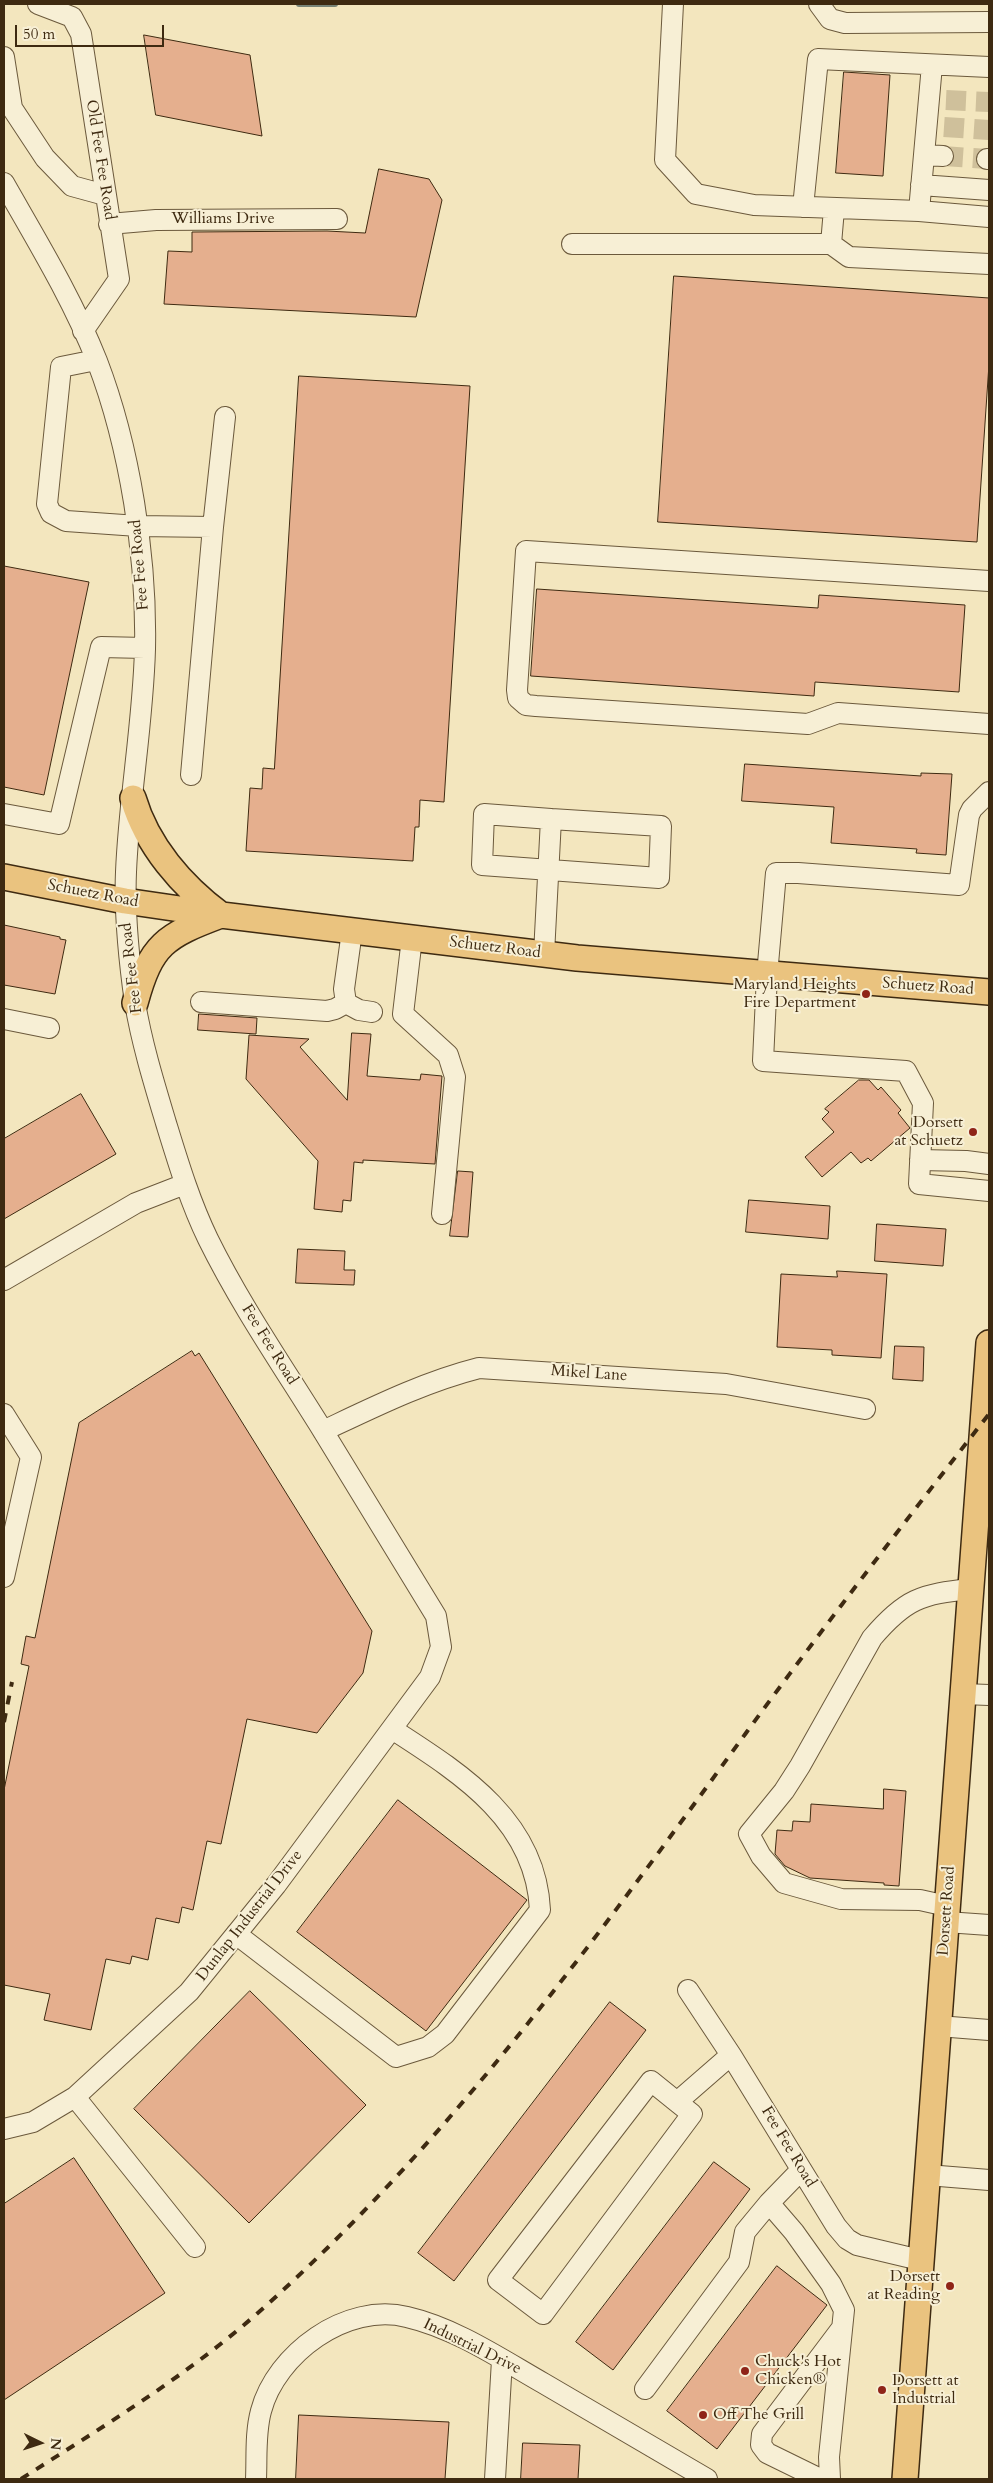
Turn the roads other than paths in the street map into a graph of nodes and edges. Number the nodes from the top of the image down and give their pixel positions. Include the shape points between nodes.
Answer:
1 (38, 4) edge
2 (673, 4) edge
3 (820, 4) edge
4 (989, 22) edge
5 (4, 57) edge
6 (932, 65) junction
7 (989, 67) edge
8 (4, 183) edge
9 (921, 185) junction
10 (989, 190) edge
11 (104, 195) junction
12 (803, 207) junction
13 (834, 209) junction
14 (919, 211) junction
15 (989, 217) edge
16 (337, 219) dead end
17 (110, 224) junction
18 (572, 244) dead end
19 (831, 244) junction
20 (989, 264) edge
21 (83, 331) junction
22 (96, 360) junction
23 (225, 417) dead end
24 (138, 526) junction
25 (213, 527) junction
26 (989, 581) edge
27 (145, 648) junction
28 (989, 724) edge
29 (191, 775) dead end
30 (989, 792) edge
31 (133, 798) junction
32 (4, 814) edge
33 (550, 819) junction
34 (548, 870) junction
35 (4, 877) edge
36 (125, 902) junction
37 (221, 915) junction
38 (352, 931) junction
39 (412, 938) junction
40 (544, 954) junction
41 (767, 975) junction
42 (989, 992) edge
43 (201, 1002) dead end
44 (135, 1003) junction
45 (346, 1003) junction
46 (372, 1012) dead end
47 (4, 1018) edge
48 (49, 1028) dead end
49 (920, 1160) junction
50 (989, 1164) edge
51 (185, 1184) junction
52 (989, 1191) edge
53 (442, 1214) dead end
54 (4, 1280) edge
55 (989, 1343) edge
56 (865, 1408) dead end
57 (6, 1420) edge
58 (323, 1431) junction
59 (4, 1577) edge
60 (971, 1589) junction
61 (441, 1648) joint
62 (963, 1694) junction
63 (989, 1695) edge
64 (392, 1729) junction
65 (947, 1914) junction
66 (989, 1925) edge
67 (236, 1934) junction
68 (688, 1990) dead end
69 (938, 2026) junction
70 (989, 2030) edge
71 (731, 2055) junction
72 (75, 2097) junction
73 (677, 2102) junction
74 (4, 2130) edge
75 (801, 2170) junction
76 (927, 2175) junction
77 (989, 2180) edge
78 (769, 2203) junction
79 (195, 2247) dead end
80 (920, 2260) junction
81 (841, 2328) junction
82 (502, 2360) junction
83 (645, 2389) dead end
84 (256, 2479) edge
85 (495, 2479) edge
86 (707, 2479) edge
87 (820, 2479) edge
88 (830, 2479) edge
89 (905, 2479) edge

1 - 11 street, Old Fee Fee Road via 72,17 81,34
2 - 12 street via 665,160 696,194 754,205
3 - 4 street via 830,19 845,23
5 - 11 street via 12,108 45,158 72,186
6 - 7 street
6 - 9 street via 938,99 934,155
6 - 12 street via 818,59
8 - 21 street, Fee Fee Road via 60,280
9 - 10 street
9 - 14 street
11 - 17 street, Old Fee Fee Road
12 - 13 street
13 - 14 street
13 - 19 street
14 - 15 street
16 - 17 street, Williams Drive via 156,220
17 - 21 street, Old Fee Fee Road via 119,280
18 - 19 street
19 - 20 street via 849,257
21 - 22 street, Fee Fee Road
22 - 24 street, Fee Fee Road via 116,416
22 - 24 street via 61,368 46,504 50,513 66,521
23 - 25 street
24 - 25 street
24 - 27 street, Fee Fee Road via 144,578
25 - 29 street
26 - 28 street via 526,550 516,690 518,698 526,705 536,706 808,724 838,713
27 - 31 street, Fee Fee Road
27 - 32 street via 101,646 59,824
30 - 41 street via 969,815 960,885 776,873
31 - 36 street, Fee Fee Road
31 - 37 main road via 138,816 161,856
33 - 34 street
33 - 34 street via 484,814 482,865
33 - 34 street via 662,826 658,878
34 - 40 street
35 - 36 main road, Schuetz Road
36 - 37 main road, Schuetz Road
36 - 44 street, Fee Fee Road
37 - 38 main road, Schuetz Road
37 - 44 main road via 160,945 144,970
38 - 39 main road, Schuetz Road
38 - 45 street via 344,989
39 - 40 main road, Schuetz Road
39 - 53 street via 402,1014 448,1055 455,1077
40 - 41 main road, Schuetz Road
41 - 42 main road, Schuetz Road
41 - 49 street via 763,1061 906,1071 923,1103
43 - 45 street via 327,1011
44 - 51 street, Fee Fee Road via 144,1051
45 - 46 street via 358,1010
47 - 48 street
49 - 50 street
49 - 52 street via 919,1184
51 - 54 street via 136,1203
51 - 58 street, Fee Fee Road via 207,1236 242,1302
55 - 60 main road, Dorsett Road
56 - 58 street, Mikel Lane via 726,1384 479,1368 412,1390
57 - 59 street via 31,1457
58 - 61 street, Fee Fee Road via 436,1616
60 - 62 main road, Dorsett Road
60 - 65 street via 929,1594 900,1608 889,1618 872,1638 784,1791 748,1834 761,1856 784,1883 841,1899 920,1900
61 - 64 street, Dunlap Industrial Drive via 430,1677
62 - 63 street
62 - 65 main road, Dorsett Road
64 - 67 street, Dunlap Industrial Drive
64 - 67 street via 453,1769 488,1799 511,1826 539,1888 540,1910 445,2034 428,2047 396,2057
65 - 66 street
65 - 69 main road, Dorsett Road
67 - 72 street, Dunlap Industrial Drive via 189,1992
68 - 71 street, Fee Fee Road
69 - 70 street
69 - 76 main road, Dorsett Road
71 - 73 street
71 - 75 street, Fee Fee Road
72 - 74 street, Dunlap Industrial Drive via 33,2122
72 - 79 street
73 - 73 street via 692,2114 543,2314 498,2280 651,2081
75 - 78 street
75 - 80 street, Fee Fee Road via 847,2239 857,2246
76 - 77 street
76 - 80 main road, Dorsett Road
78 - 81 street via 794,2232 838,2296 844,2310
78 - 83 street via 746,2232 739,2262
80 - 89 main road, Dorsett Road
81 - 87 street via 762,2434 761,2444 767,2453
81 - 88 street via 829,2457
82 - 84 street, Industrial Drive via 464,2339 407,2317 368,2316 323,2333 299,2351 275,2377 261,2411
82 - 85 street
82 - 86 street, Industrial Drive

